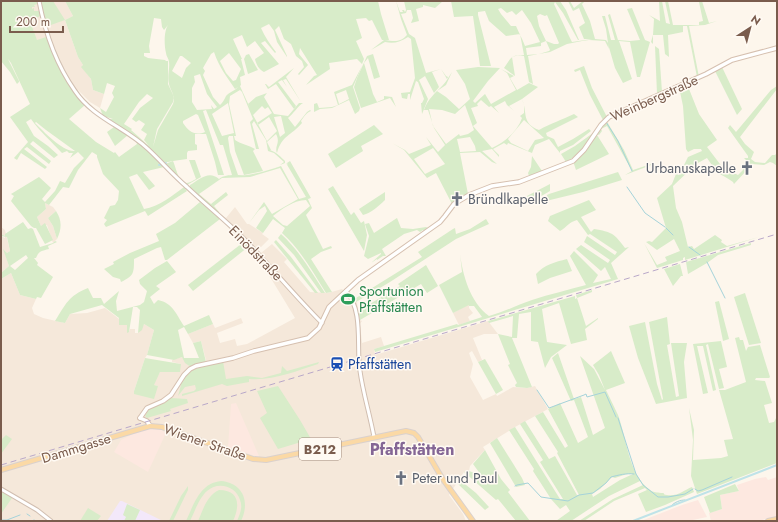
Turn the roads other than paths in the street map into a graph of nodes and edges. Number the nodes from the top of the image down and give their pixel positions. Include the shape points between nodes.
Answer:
1 (39, 1) edge
2 (777, 48) edge
3 (346, 291) junction
4 (322, 323) junction
5 (140, 418) joint
6 (149, 426) junction
7 (374, 437) junction
8 (1, 470) edge
9 (1, 489) edge
10 (777, 519) edge
11 (51, 521) edge
12 (473, 521) edge
13 (768, 521) edge

1 - 4 street, Einödstraße via 50,42 77,94 93,111 129,133 148,149 244,239
2 - 3 main road, Weinbergstraße via 732,60 609,117 573,161 519,182 492,186 469,195 454,204 440,222
3 - 4 main road, Weinbergstraße via 326,310
3 - 7 street via 354,302 360,372
4 - 5 main road, Weinbergstraße via 304,340 201,364 190,369 171,395 147,408
5 - 6 main road, Wiener Straße via 147,421
6 - 7 main road, Wiener Straße / B212 via 162,427 262,460
6 - 8 main road, Dammgasse / B212
7 - 12 main road, B212 via 403,431 418,436 451,491
9 - 11 street
10 - 13 main road

